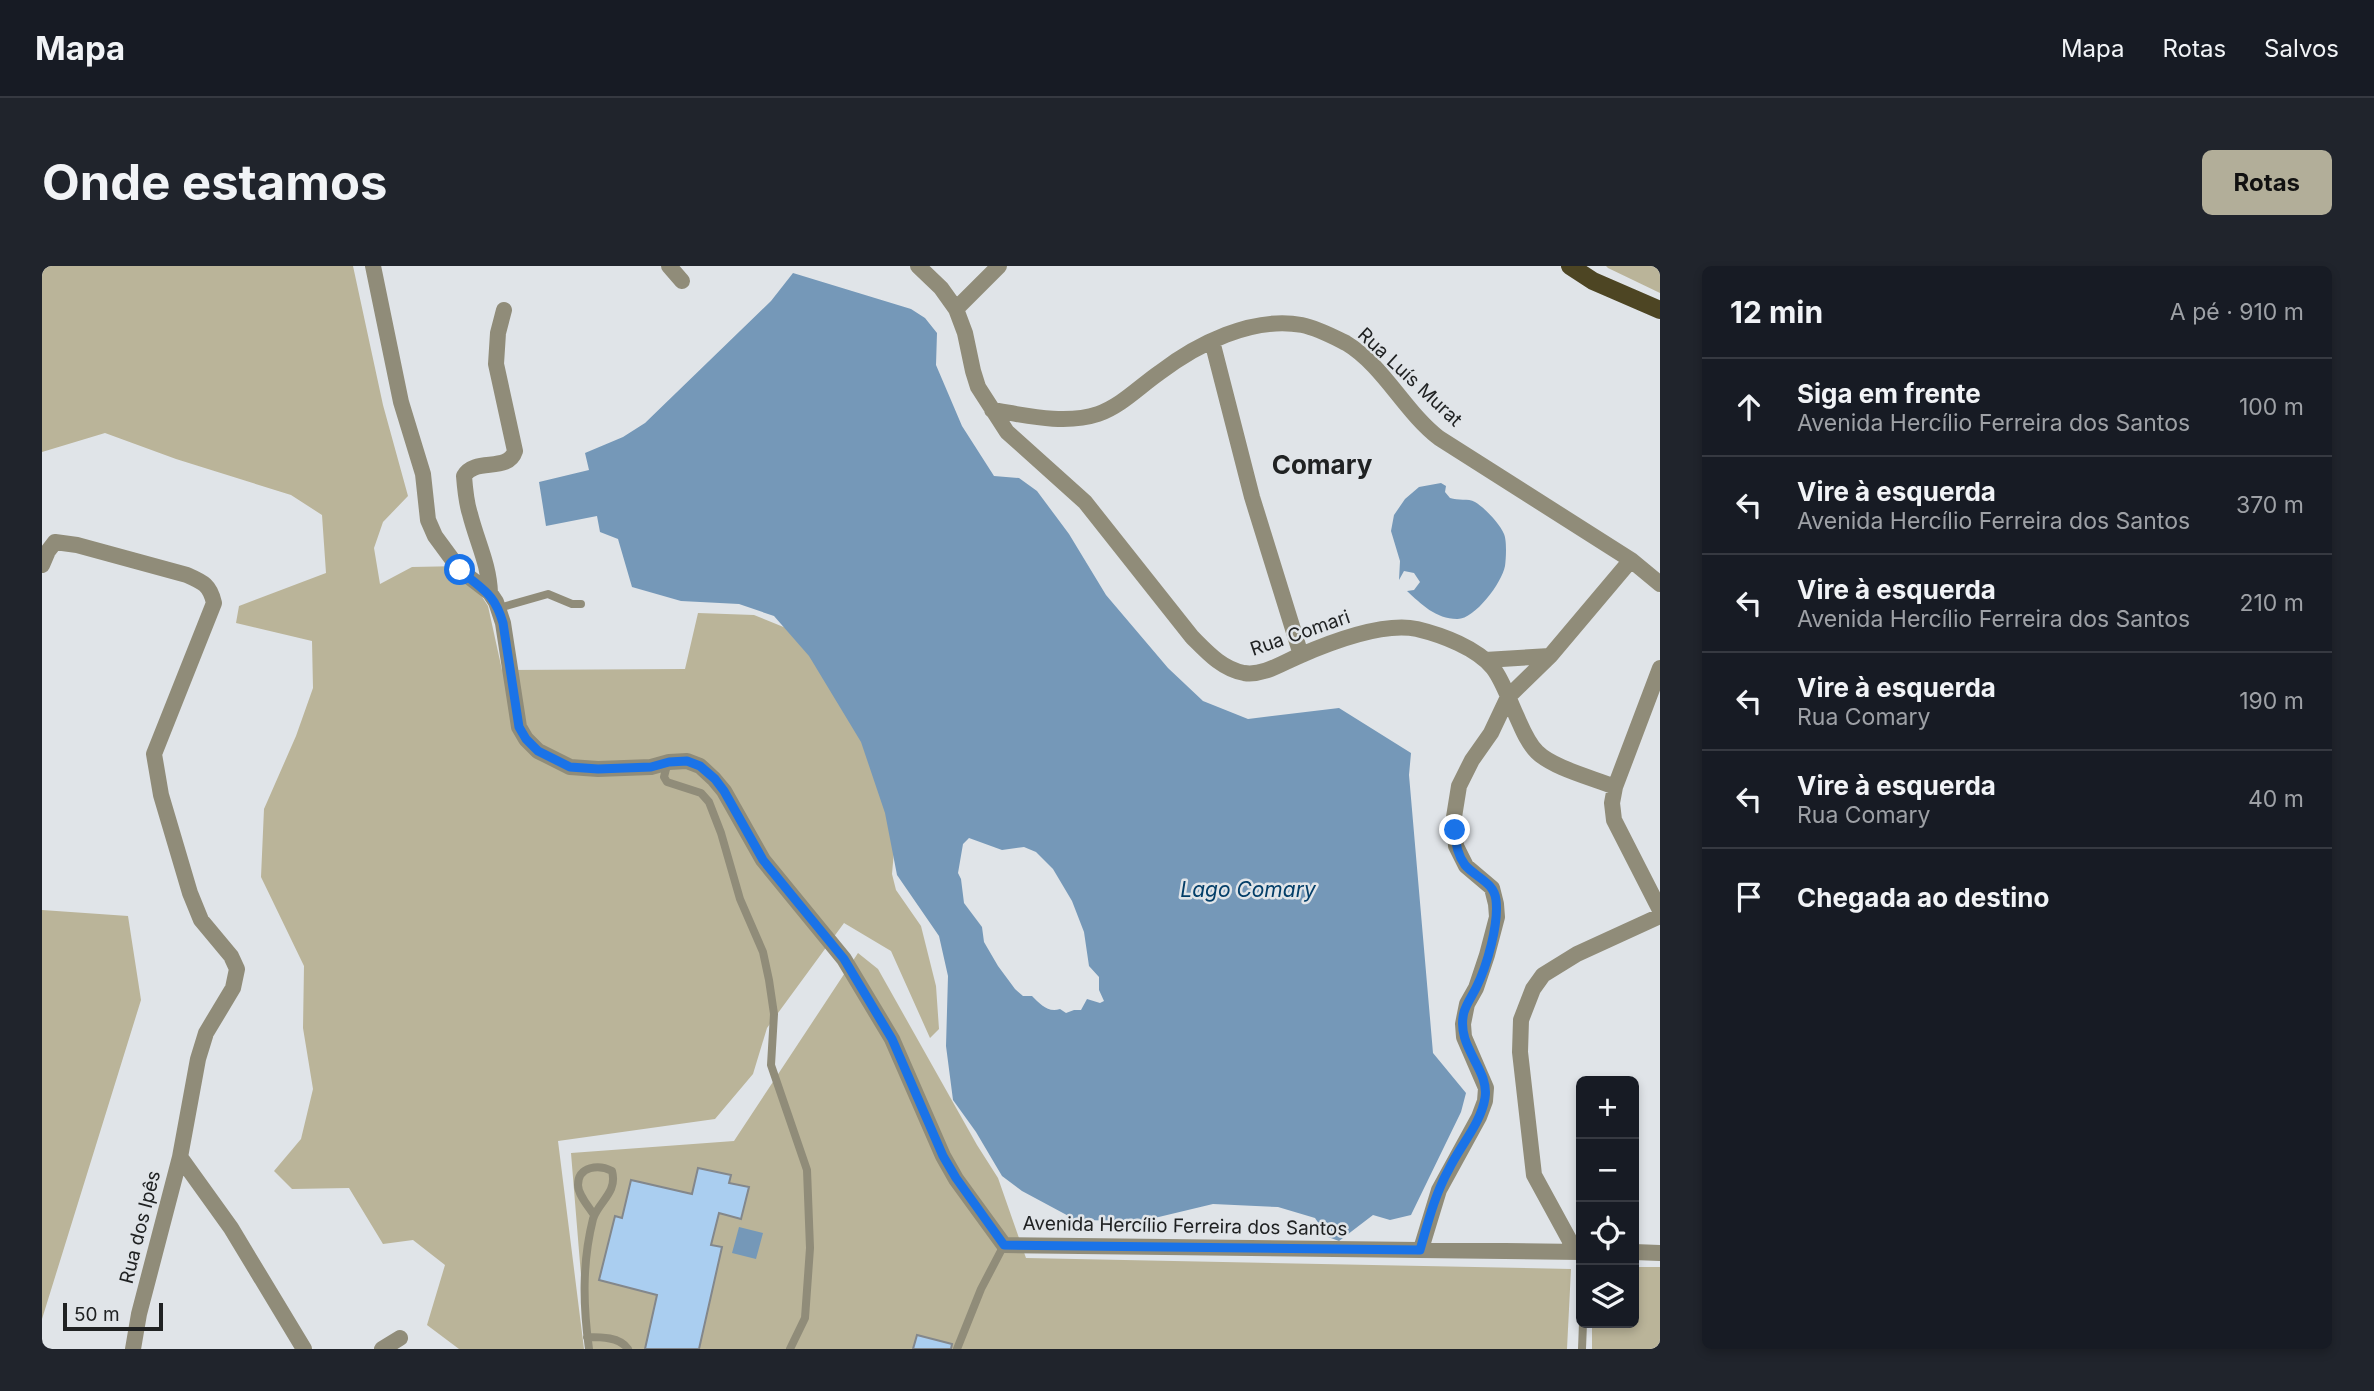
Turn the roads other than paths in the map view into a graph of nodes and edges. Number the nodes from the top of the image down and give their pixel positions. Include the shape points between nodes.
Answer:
1 (373, 266) edge
2 (669, 266) edge
3 (918, 266) edge
4 (999, 266) edge
5 (1570, 266) edge
6 (682, 281) dead end
7 (956, 309) junction
8 (503, 310) dead end
9 (1660, 310) edge
10 (1212, 341) junction
11 (992, 410) junction
12 (1632, 560) junction
13 (42, 565) edge
14 (1660, 584) edge
15 (490, 593) junction
16 (582, 604) dead end
17 (499, 608) junction
18 (1301, 655) junction
19 (1550, 656) junction
20 (1485, 660) junction
21 (1660, 668) edge
22 (1508, 697) junction
23 (669, 762) junction
24 (1615, 787) junction
25 (1660, 910) edge
26 (1660, 916) edge
27 (180, 1157) junction
28 (594, 1215) junction
29 (1004, 1245) junction
30 (1576, 1249) edge
31 (1420, 1250) junction
32 (1576, 1252) edge
33 (1639, 1252) edge
34 (1660, 1252) edge
35 (1583, 1328) edge
36 (587, 1337) junction
37 (400, 1338) dead end
38 (133, 1349) edge
39 (304, 1349) edge
40 (383, 1349) edge
41 (589, 1349) edge
42 (628, 1349) edge
43 (790, 1349) edge
44 (957, 1349) edge
45 (1582, 1349) edge

1 - 15 street, Avenida Hercílio Ferreira dos Santos via 401,402 423,474 428,520 460,570
2 - 6 street
3 - 7 street, Rua Comari
4 - 7 street
5 - 9 main road
7 - 11 street, Rua Comari via 978,387
8 - 15 street via 496,365 515,451 507,462 474,467 464,476 470,514 486,558
10 - 11 street, Rua Luís Murat via 1094,416 1057,418
10 - 12 street, Rua Luís Murat via 1249,328 1284,324 1311,327 1343,342 1364,357 1431,431
10 - 18 street via 1252,497
11 - 18 street, Rua Comari via 1019,445 1085,502 1208,654 1238,671 1256,673
12 - 14 street, Rua Luís Murat
12 - 19 street
13 - 27 street, Rua dos Ipês via 55,542 76,545 187,575 212,590 214,603 154,754 161,795 190,893 201,920 237,969 233,988 206,1032
15 - 17 street, Avenida Hercílio Ferreira dos Santos
16 - 17 lane via 548,594
17 - 23 street, Avenida Hercílio Ferreira dos Santos via 519,727 538,751 570,767 651,767
18 - 20 street, Rua Comari via 1363,634 1405,628 1449,641
19 - 20 street
19 - 22 street
20 - 22 street, Rua Comari
21 - 24 street
22 - 24 street, Rua Comari via 1531,746 1540,755
22 - 31 street via 1464,772 1454,817 1461,858 1496,896 1494,929 1463,1024 1486,1088 1485,1101 1438,1190
23 - 29 street, Avenida Hercílio Ferreira dos Santos via 687,761 715,779 763,860 844,959 892,1039 943,1156
23 - 43 lane via 664,769 667,782 701,793 709,802 769,980 774,1014 771,1065 807,1170 810,1248 806,1304
24 - 25 street via 1614,820
26 - 30 street via 1542,975 1521,1020 1520,1052 1534,1175
27 - 38 street, Rua dos Ipês
27 - 39 street via 231,1228
28 - 28 lane via 614,1179 612,1171 600,1165 591,1167 578,1182
28 - 36 lane via 583,1290
29 - 31 street, Avenida Hercílio Ferreira dos Santos
29 - 44 lane
31 - 32 street, Avenida Hercílio Ferreira dos Santos
33 - 34 street
35 - 45 lane
36 - 41 lane
36 - 42 lane via 616,1340
37 - 40 street

